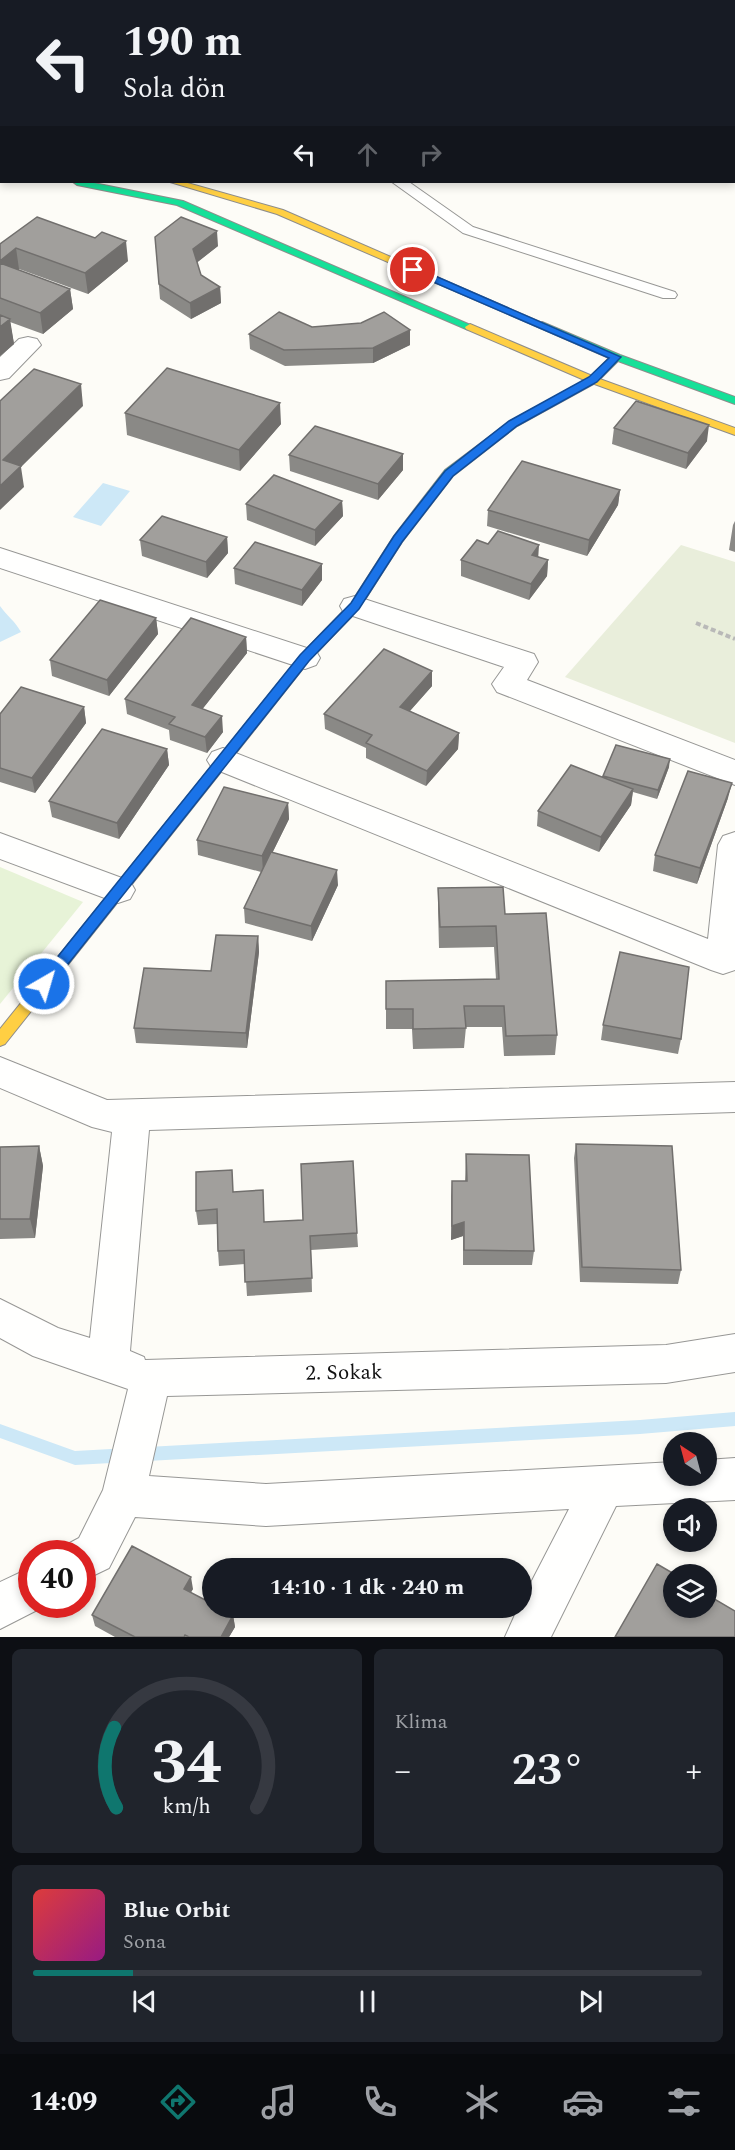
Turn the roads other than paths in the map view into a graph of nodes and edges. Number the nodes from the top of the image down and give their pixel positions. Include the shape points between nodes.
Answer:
1 (83, 183) edge
2 (178, 183) edge
3 (401, 183) edge
4 (669, 296) dead end
5 (28, 345) dead end
6 (616, 357) junction
7 (0, 372) edge
8 (593, 380) junction
9 (735, 401) edge
10 (735, 432) edge
11 (0, 558) edge
12 (355, 606) junction
13 (305, 658) junction
14 (223, 759) junction
15 (735, 773) edge
16 (735, 845) edge
17 (0, 846) edge
18 (118, 890) junction
19 (0, 1040) edge
20 (0, 1072) edge
21 (735, 1097) edge
22 (132, 1116) junction
23 (0, 1317) edge
24 (735, 1353) edge
25 (108, 1363) junction
26 (151, 1377) junction
27 (735, 1479) edge
28 (604, 1486) junction
29 (125, 1487) junction
30 (96, 1549) edge
31 (18, 1597) edge
32 (0, 1607) edge
33 (527, 1637) edge

1 - 8 street via 180,203
2 - 6 street via 280,212
3 - 4 lane via 468,230
5 - 7 street
6 - 8 street
6 - 9 street
8 - 10 street
8 - 12 street via 513,424 449,473 398,539
11 - 13 street
12 - 13 street
12 - 15 street via 523,662 508,684
13 - 14 street
14 - 16 street via 723,960
14 - 18 street
17 - 18 street
18 - 19 street
20 - 22 street via 105,1116
21 - 22 street
22 - 25 street
23 - 25 street, 2. Sokak via 47,1343
24 - 26 street, 2. Sokak via 666,1364
25 - 26 street, 2. Sokak
26 - 29 street
27 - 28 street
28 - 29 street via 266,1504
28 - 33 street
29 - 30 street
31 - 32 street

